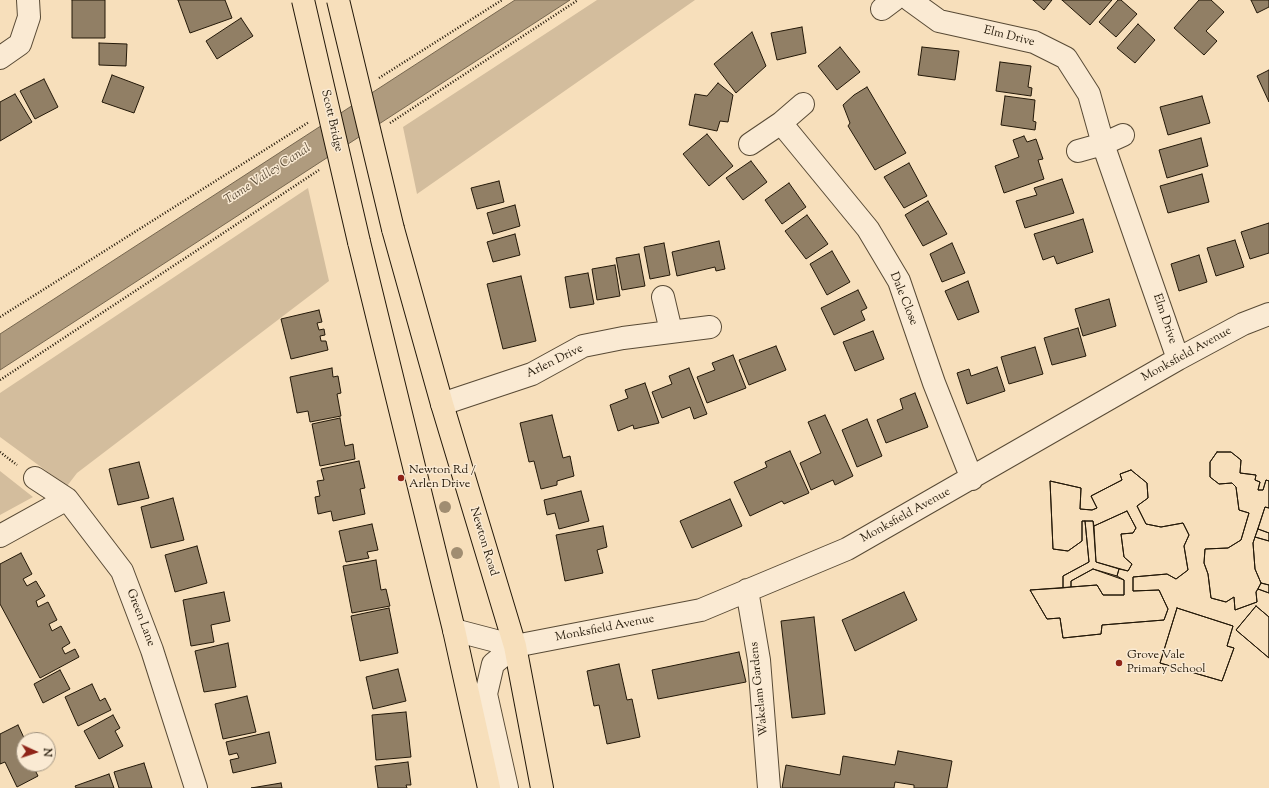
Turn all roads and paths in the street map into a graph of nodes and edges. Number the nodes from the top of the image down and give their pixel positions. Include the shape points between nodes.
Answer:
1 (28, 0) edge
2 (303, 0) edge
3 (338, 0) edge
4 (502, 0) edge
5 (578, 0) edge
6 (910, 0) edge
7 (0, 58) edge
8 (372, 82) dead end
9 (803, 104) dead end
10 (311, 121) dead end
11 (781, 123) junction
12 (384, 127) dead end
13 (1123, 135) dead end
14 (750, 144) dead end
15 (1103, 144) junction
16 (1078, 151) dead end
17 (324, 166) dead end
18 (663, 297) dead end
19 (1269, 314) edge
20 (0, 317) edge
21 (710, 327) dead end
22 (671, 331) junction
23 (1178, 359) junction
24 (0, 380) edge
25 (442, 404) junction
26 (35, 478) dead end
27 (972, 479) junction
28 (67, 499) junction
29 (0, 536) edge
30 (747, 590) junction
31 (454, 630) junction
32 (515, 646) junction
33 (196, 788) edge
34 (489, 788) edge
35 (507, 788) edge
36 (542, 788) edge
37 (769, 788) edge

1 - 7 street via 29,17 20,44
2 - 31 highway, Scott Bridge, bridge
3 - 25 highway, Newton Road, bridge via 393,229
4 - 8 path
5 - 12 path
6 - 15 street, Elm Drive via 939,21 1034,42 1066,58 1089,94
9 - 11 street
10 - 20 path
11 - 14 street
11 - 27 street, Dale Close via 868,229 899,281 934,383
13 - 15 street
15 - 16 street
15 - 23 street, Elm Drive
17 - 24 path
18 - 22 street
19 - 23 street, Monksfield Avenue via 1243,324
21 - 22 street, Arlen Drive
22 - 25 street, Arlen Drive via 583,346 532,374
23 - 27 street, Monksfield Avenue
25 - 32 highway, Newton Road
26 - 28 street, Green Lane
27 - 30 street, Monksfield Avenue via 847,549
28 - 29 street
28 - 33 street, Green Lane via 122,571 152,650
30 - 32 street, Monksfield Avenue via 701,610
30 - 37 street, Wakelam Gardens via 759,660
31 - 32 street, Monksfield Avenue
31 - 34 highway
32 - 35 street, Monksfield Avenue via 493,664 486,694
32 - 36 highway, Newton Road

